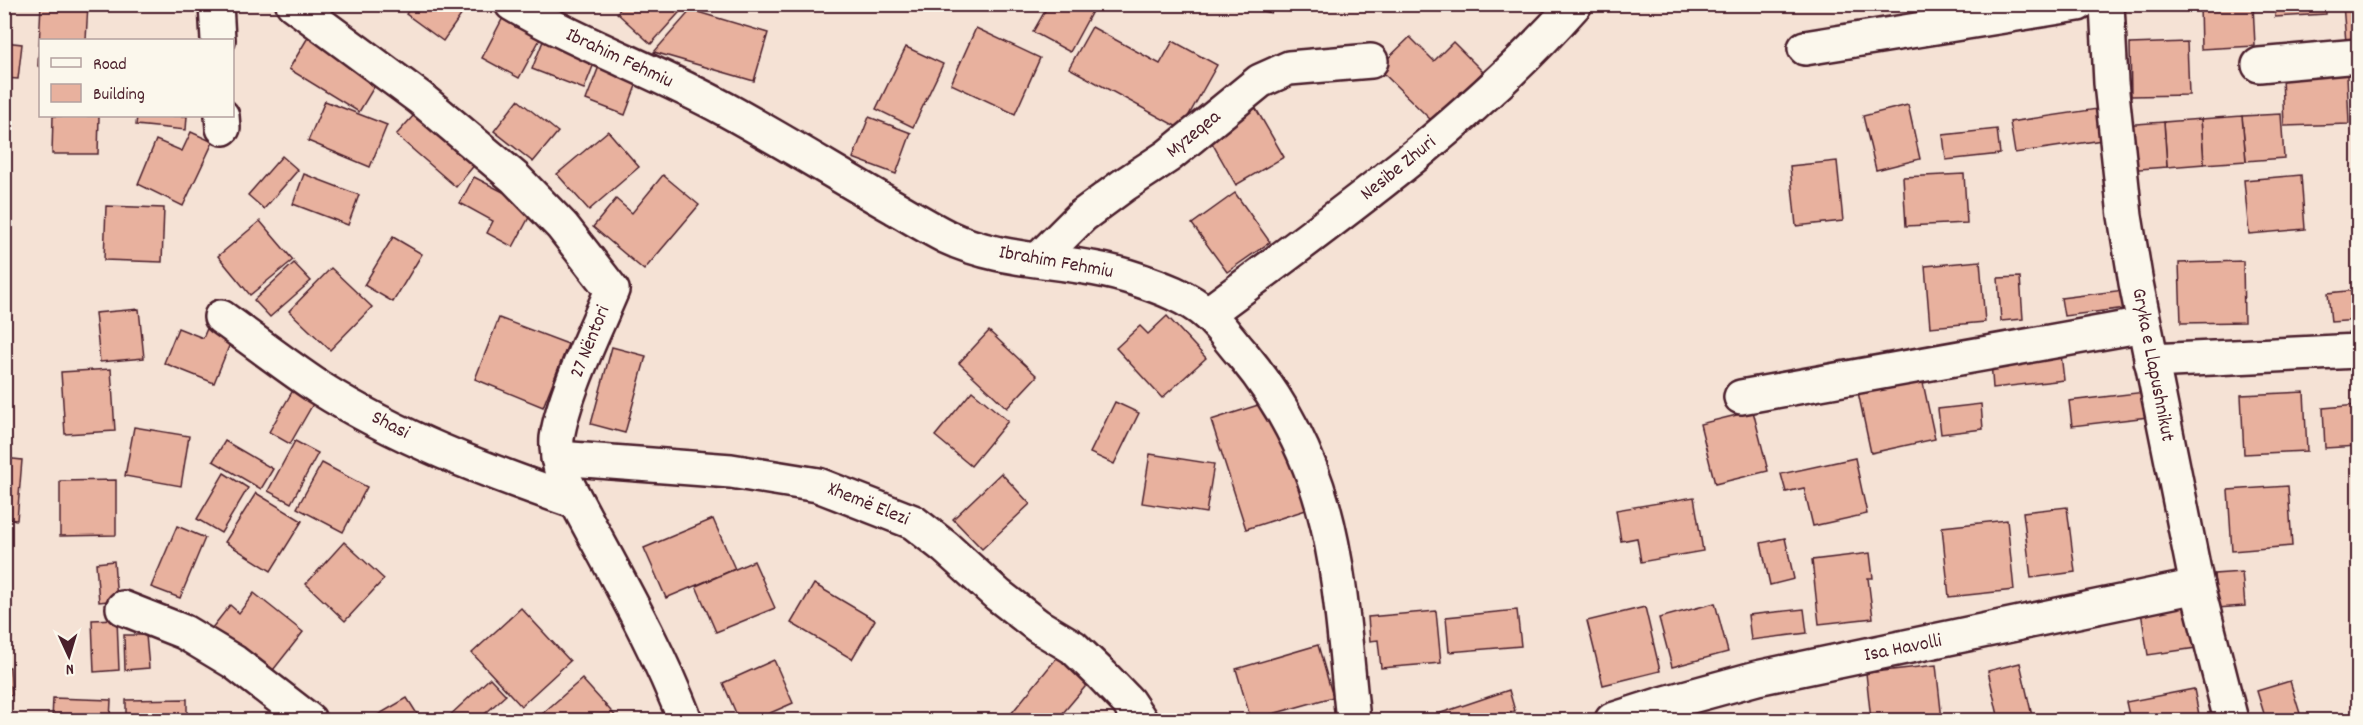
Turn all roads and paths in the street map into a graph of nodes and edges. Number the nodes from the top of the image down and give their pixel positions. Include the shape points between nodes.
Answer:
1 (216, 4) edge
2 (293, 4) edge
3 (512, 4) edge
4 (1575, 4) edge
5 (2078, 4) edge
6 (2107, 4) edge
7 (218, 39) edge
8 (1805, 48) dead end
9 (2358, 56) edge
10 (1371, 61) dead end
11 (2259, 65) dead end
12 (1040, 260) junction
13 (1207, 314) junction
14 (221, 317) dead end
15 (2144, 325) junction
16 (2358, 351) edge
17 (2151, 362) junction
18 (1741, 397) dead end
19 (558, 458) junction
20 (576, 502) junction
21 (2197, 586) junction
22 (123, 608) dead end
23 (309, 720) edge
24 (685, 720) edge
25 (1140, 720) edge
26 (1353, 720) edge
27 (1612, 720) edge
28 (2231, 720) edge

1 - 7 street
2 - 19 street, 27 Nëntori via 471,139 562,226 612,290 563,415 557,439
3 - 12 street, Ibrahim Fehmiu via 725,109 948,237 993,253
4 - 13 street, Nesibe Zhuri via 1545,39 1424,150
5 - 8 street
6 - 15 street, Gryka e Llapushnikut via 2125,216
9 - 11 street
10 - 12 street, Myzeqea via 1289,68 1260,81 1168,156 1082,216
12 - 13 street, Ibrahim Fehmiu via 1135,278 1182,297
13 - 26 street, Ibrahim Fehmiu via 1261,377 1291,424 1312,469 1330,529 1342,598
14 - 20 street, Shasi via 318,387 390,427 470,464
15 - 17 street, Gryka e Llapushnikut
15 - 18 street
16 - 17 street
17 - 21 street, Gryka e Llapushnikut
19 - 20 street, 27 Nëntori
19 - 25 street, Xhemë Elezi via 731,471 818,485 913,522 1038,627 1073,647 1128,702
20 - 24 street, 27 Nëntori via 633,604
21 - 27 street, Isa Havolli via 1757,678
21 - 28 street, Gryka e Llapushnikut
22 - 23 street via 184,632 234,662

